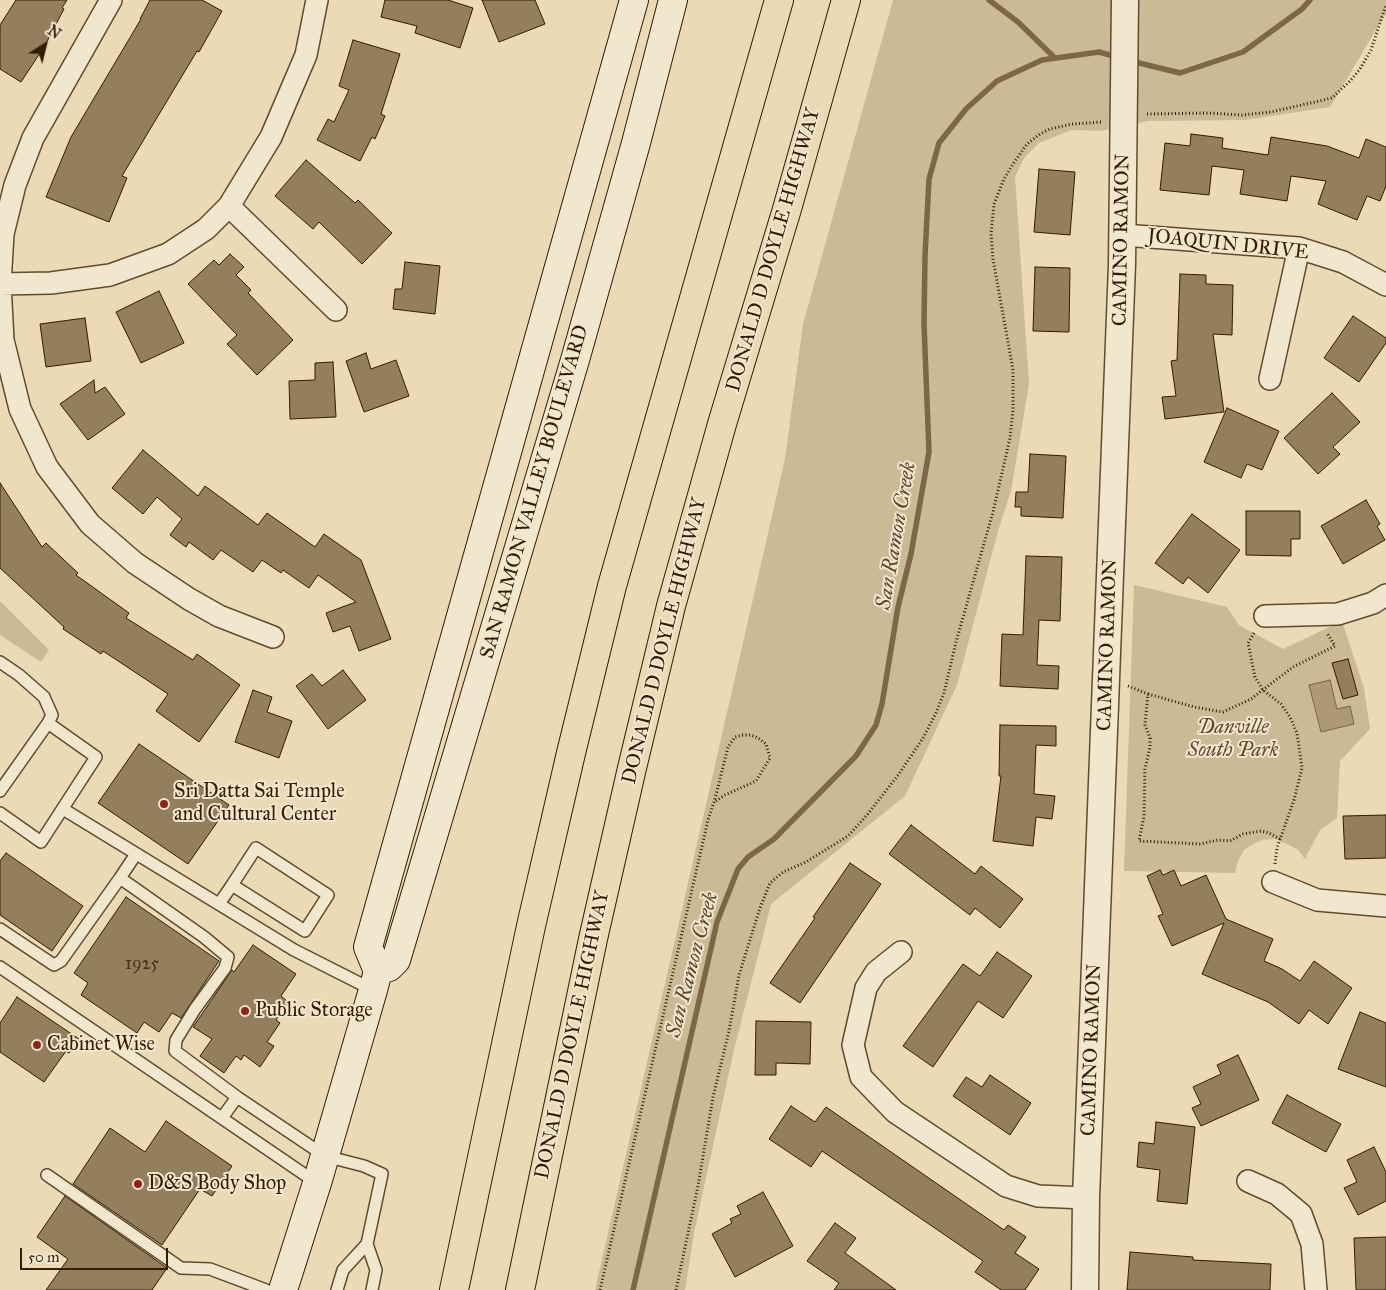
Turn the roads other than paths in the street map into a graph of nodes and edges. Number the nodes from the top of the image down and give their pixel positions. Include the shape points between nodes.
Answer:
1 (111, 0) edge
2 (317, 0) edge
3 (634, 0) edge
4 (673, 0) edge
5 (779, 0) edge
6 (846, 0) edge
7 (1125, 0) edge
8 (229, 206) junction
9 (1123, 235) junction
10 (1300, 248) junction
11 (1384, 279) edge
12 (0, 284) edge
13 (336, 310) dead end
14 (1270, 379) dead end
15 (1386, 595) edge
16 (1265, 616) road end
17 (273, 637) dead end
18 (0, 662) edge
19 (48, 723) junction
20 (0, 791) edge
21 (63, 809) junction
22 (0, 813) edge
23 (136, 854) junction
24 (120, 878) junction
25 (1273, 882) road end
26 (232, 885) junction
27 (219, 904) junction
28 (1386, 906) edge
29 (0, 929) edge
30 (901, 952) dead end
31 (0, 968) edge
32 (376, 980) junction
33 (237, 1097) junction
34 (222, 1118) junction
35 (325, 1156) junction
36 (47, 1174) dead end
37 (1248, 1181) dead end
38 (317, 1183) junction
39 (1086, 1198) junction
40 (367, 1244) junction
41 (266, 1290) edge
42 (283, 1290) edge
43 (337, 1290) edge
44 (372, 1290) edge
45 (454, 1290) edge
46 (520, 1290) edge
47 (1085, 1290) edge
48 (1316, 1290) edge

1 - 12 street via 33,138 15,185 3,234
2 - 8 street via 306,55 271,137
3 - 32 main road, SAN RAMON VALLEY BOULEVARD via 368,947
4 - 32 main road, SAN RAMON VALLEY BOULEVARD via 575,360 396,960
5 - 45 highway via 612,586 533,916
6 - 46 highway, DONALD D DOYLE HIGHWAY via 671,606 593,939
7 - 9 street, CAMINO RAMON
8 - 12 street via 206,228 168,254 110,275 51,283
8 - 13 street
9 - 10 street, JOAQUIN DRIVE
9 - 39 street, CAMINO RAMON
10 - 11 street, JOAQUIN DRIVE
10 - 14 street
12 - 17 street via 3,340 20,409 47,467 90,524 135,563 189,600 219,616
15 - 16 street via 1373,603 1338,614
18 - 19 lane via 44,697 52,715
19 - 20 lane
19 - 21 lane via 96,757
21 - 22 lane via 41,842
21 - 23 lane
23 - 24 lane
23 - 27 lane
24 - 29 lane via 61,961 54,965
24 - 33 lane via 228,957 225,968 176,1040 175,1051
25 - 28 street via 1318,900
26 - 26 lane via 305,931 328,895 256,848
26 - 27 lane
27 - 32 lane via 294,950
30 - 39 street via 876,972 866,988 854,1046 861,1077 895,1112 1006,1186 1038,1196
31 - 34 lane
32 - 35 main road
33 - 34 lane
33 - 35 lane
34 - 38 lane
35 - 38 main road
35 - 40 lane via 382,1174
36 - 41 lane via 181,1268 210,1269
37 - 48 street via 1277,1194 1301,1214 1312,1244
38 - 42 main road
39 - 47 street, CAMINO RAMON
40 - 43 lane via 343,1270
40 - 44 lane via 376,1270

